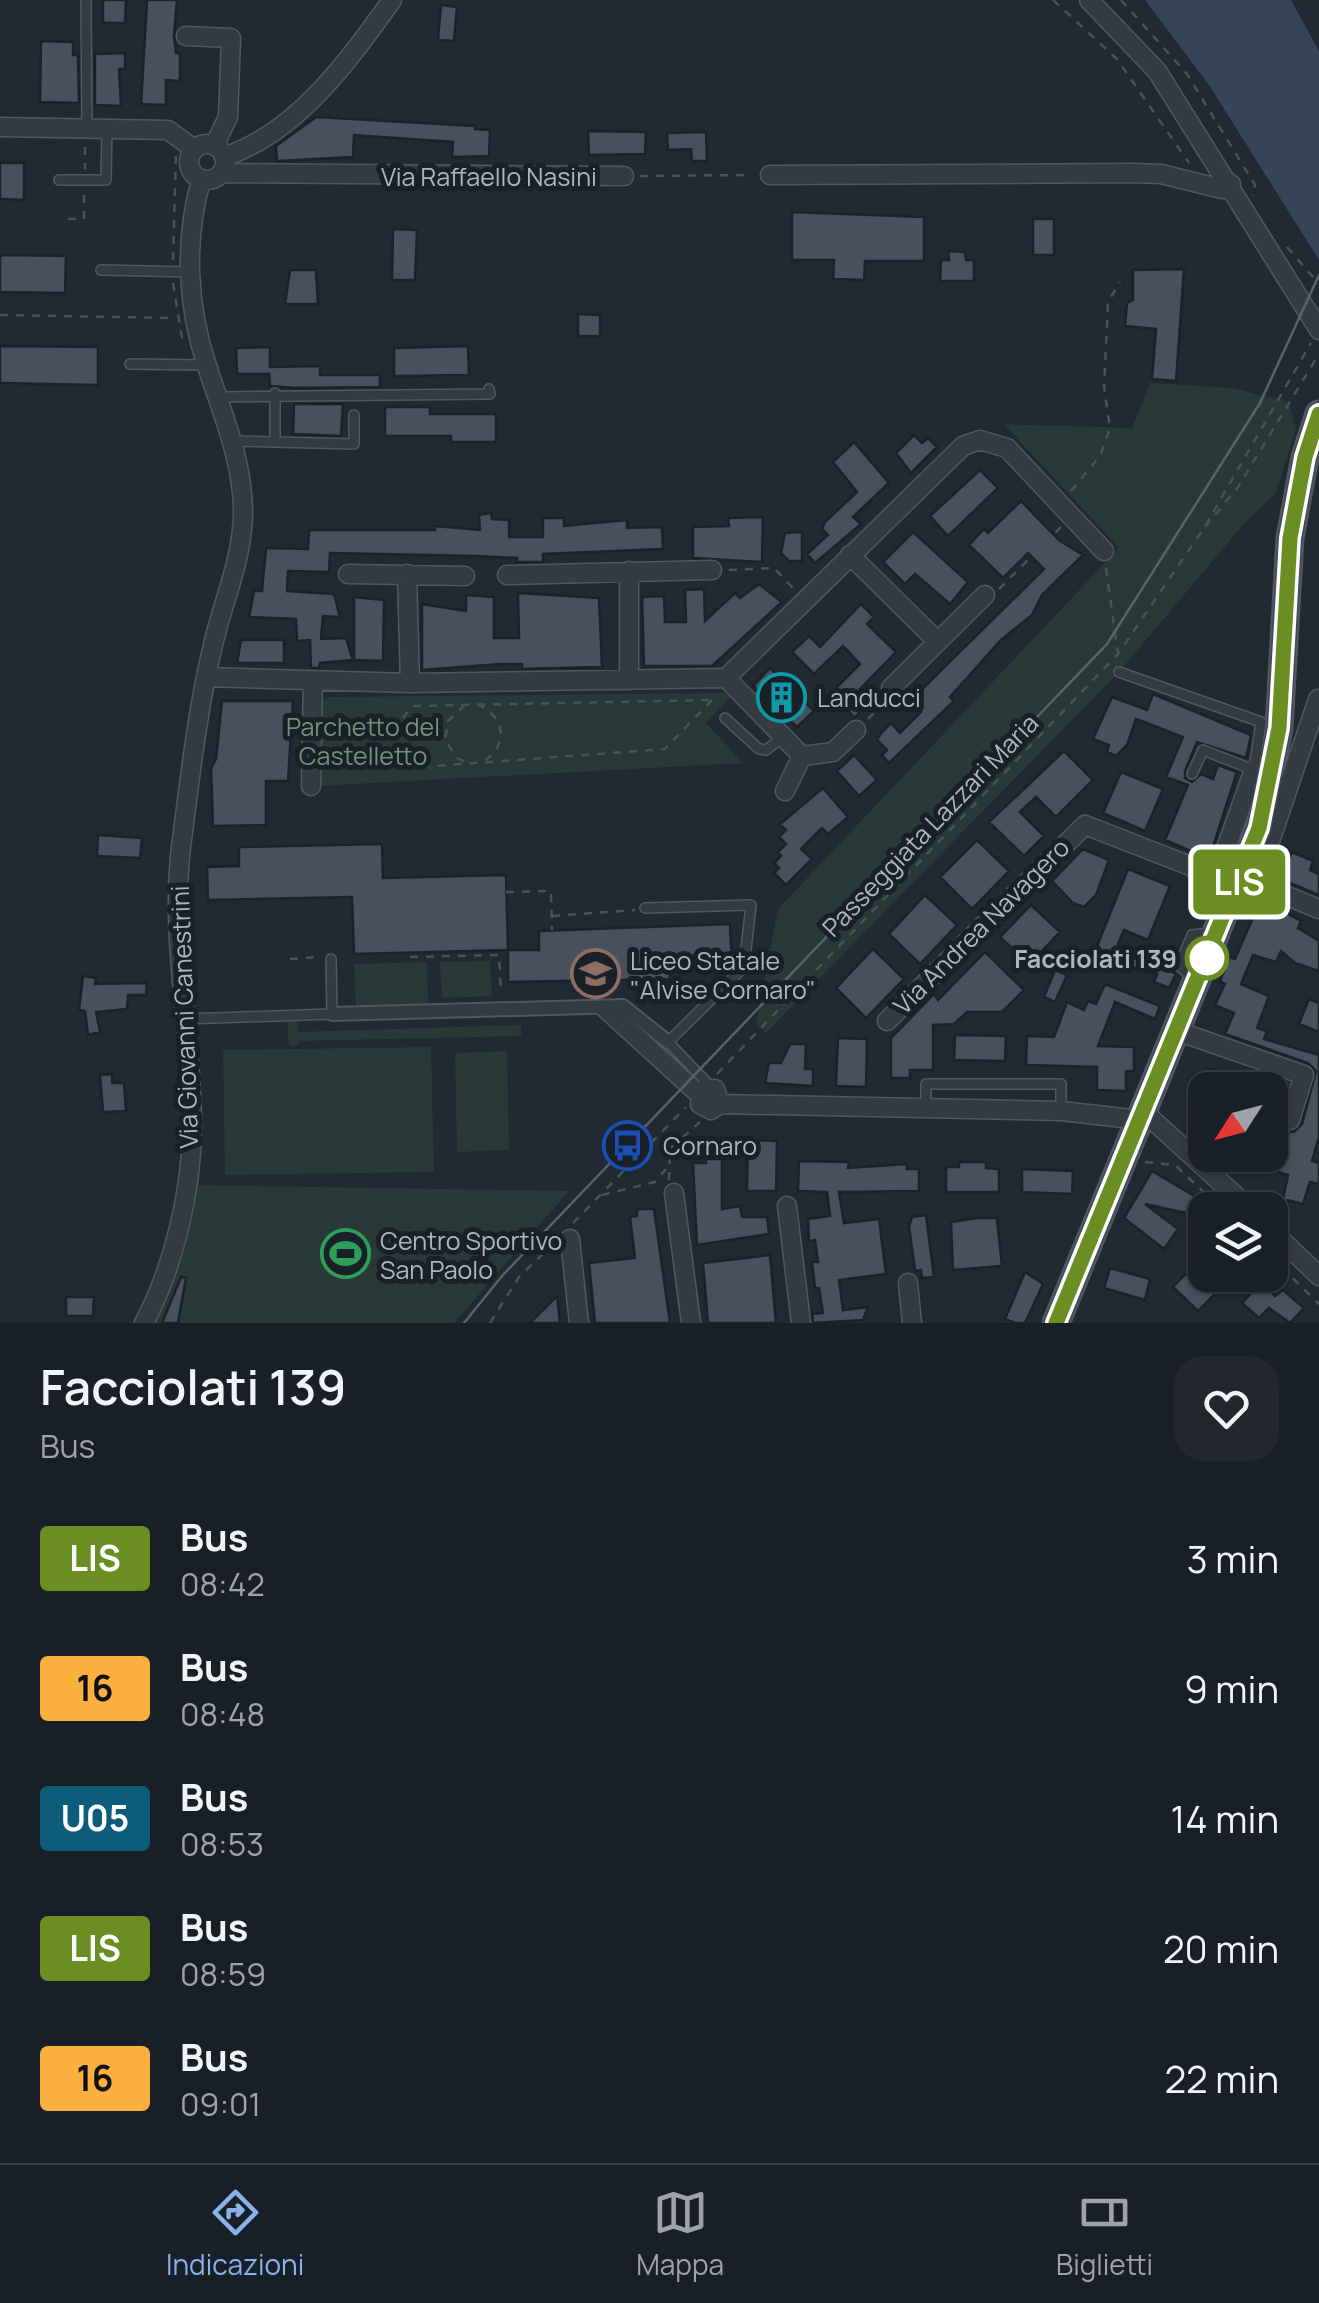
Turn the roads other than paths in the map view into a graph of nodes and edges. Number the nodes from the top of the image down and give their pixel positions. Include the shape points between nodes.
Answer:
1 (86, 0) edge
2 (392, 0) edge
3 (1089, 0) edge
4 (186, 36) dead end
5 (0, 127) edge
6 (87, 129) junction
7 (106, 130) junction
8 (187, 146) junction
9 (220, 159) junction
10 (764, 175) road end
11 (624, 176) road end
12 (60, 180) dead end
13 (201, 180) junction
14 (1231, 184) junction
15 (181, 268) junction
16 (101, 270) dead end
17 (1316, 334) edge
18 (130, 364) dead end
19 (206, 364) junction
20 (489, 389) dead end
21 (275, 393) junction
22 (218, 397) junction
23 (1319, 414) edge
24 (354, 415) dead end
25 (275, 439) junction
26 (232, 441) junction
27 (1104, 552) road end
28 (850, 555) junction
29 (712, 570) road end
30 (629, 571) junction
31 (348, 574) dead end
32 (407, 574) junction
33 (506, 575) dead end
34 (465, 576) dead end
35 (984, 594) road end
36 (937, 640) junction
37 (1119, 672) dead end
38 (206, 677) junction
39 (726, 678) junction
40 (629, 680) junction
41 (313, 681) junction
42 (410, 683) junction
43 (891, 688) road end
44 (1318, 698) edge
45 (725, 718) dead end
46 (856, 730) road end
47 (783, 736) junction
48 (802, 756) junction
49 (1254, 770) junction
50 (1192, 774) dead end
51 (310, 786) dead end
52 (785, 790) dead end
53 (1234, 888) junction
54 (645, 908) road end
55 (1319, 909) edge
56 (329, 958) road end
57 (601, 1005) junction
58 (332, 1014) junction
59 (183, 1019) junction
60 (887, 1020) dead end
61 (1177, 1032) junction
62 (668, 1042) junction
63 (709, 1094) junction
64 (926, 1110) junction
65 (1061, 1111) junction
66 (1143, 1116) junction
67 (1290, 1120) dead end
68 (1231, 1190) edge
69 (674, 1193) road end
70 (787, 1206) dead end
71 (569, 1234) road end
72 (1288, 1254) edge
73 (1319, 1276) edge
74 (908, 1283) dead end
75 (144, 1323) edge
76 (579, 1323) edge
77 (691, 1323) edge
78 (801, 1323) edge
79 (912, 1323) edge
80 (1056, 1323) edge

1 - 6 lane
2 - 9 street via 296,114
3 - 14 street via 1157,71
4 - 9 street via 231,38
5 - 6 street
6 - 7 street
7 - 8 street via 168,130
7 - 12 lane via 106,180
8 - 9 street
8 - 13 street, Via Giovanni Canestrini via 188,164
9 - 11 street, Via Raffaello Nasini
9 - 13 street via 213,180
10 - 14 street via 1134,173 1222,189
13 - 15 street, Via Giovanni Canestrini
14 - 17 street
15 - 16 lane
15 - 19 street, Via Giovanni Canestrini
18 - 19 lane
19 - 22 street, Via Giovanni Canestrini
20 - 21 lane via 490,394
21 - 22 lane
21 - 25 lane
22 - 26 street, Via Giovanni Canestrini
23 - 53 main road via 1290,538 1272,775
24 - 25 lane via 354,444
25 - 26 lane
26 - 38 street, Via Giovanni Canestrini via 242,485 241,540
27 - 28 street via 1007,448 980,440 964,446
28 - 36 street
28 - 39 street
29 - 30 street
30 - 33 street
30 - 40 street
31 - 32 street
32 - 34 street
32 - 42 street
35 - 36 street
36 - 43 street
37 - 49 lane via 1261,722
38 - 41 street
38 - 59 street, Via Giovanni Canestrini via 178,884
39 - 40 street
39 - 47 street
40 - 42 street
41 - 42 street
41 - 51 street
44 - 53 street
45 - 47 lane via 759,750
46 - 48 street via 833,752
47 - 48 street
48 - 52 street
49 - 50 lane via 1203,750
49 - 53 street
53 - 55 street
53 - 60 street, Via Andrea Navagero via 1085,825
53 - 61 main road
54 - 62 lane via 750,906 744,968
56 - 58 lane
57 - 58 street
57 - 62 street via 638,1013
57 - 63 lane
58 - 59 lane
59 - 75 street, Via Giovanni Canestrini via 192,1140 171,1258
61 - 66 main road
61 - 67 street via 1304,1075
62 - 63 lane
63 - 64 street
64 - 65 street
64 - 65 lane via 926,1084 1061,1084
65 - 66 street
66 - 68 street
66 - 80 main road
69 - 77 street
70 - 78 street
71 - 76 street
72 - 73 street
74 - 79 street

